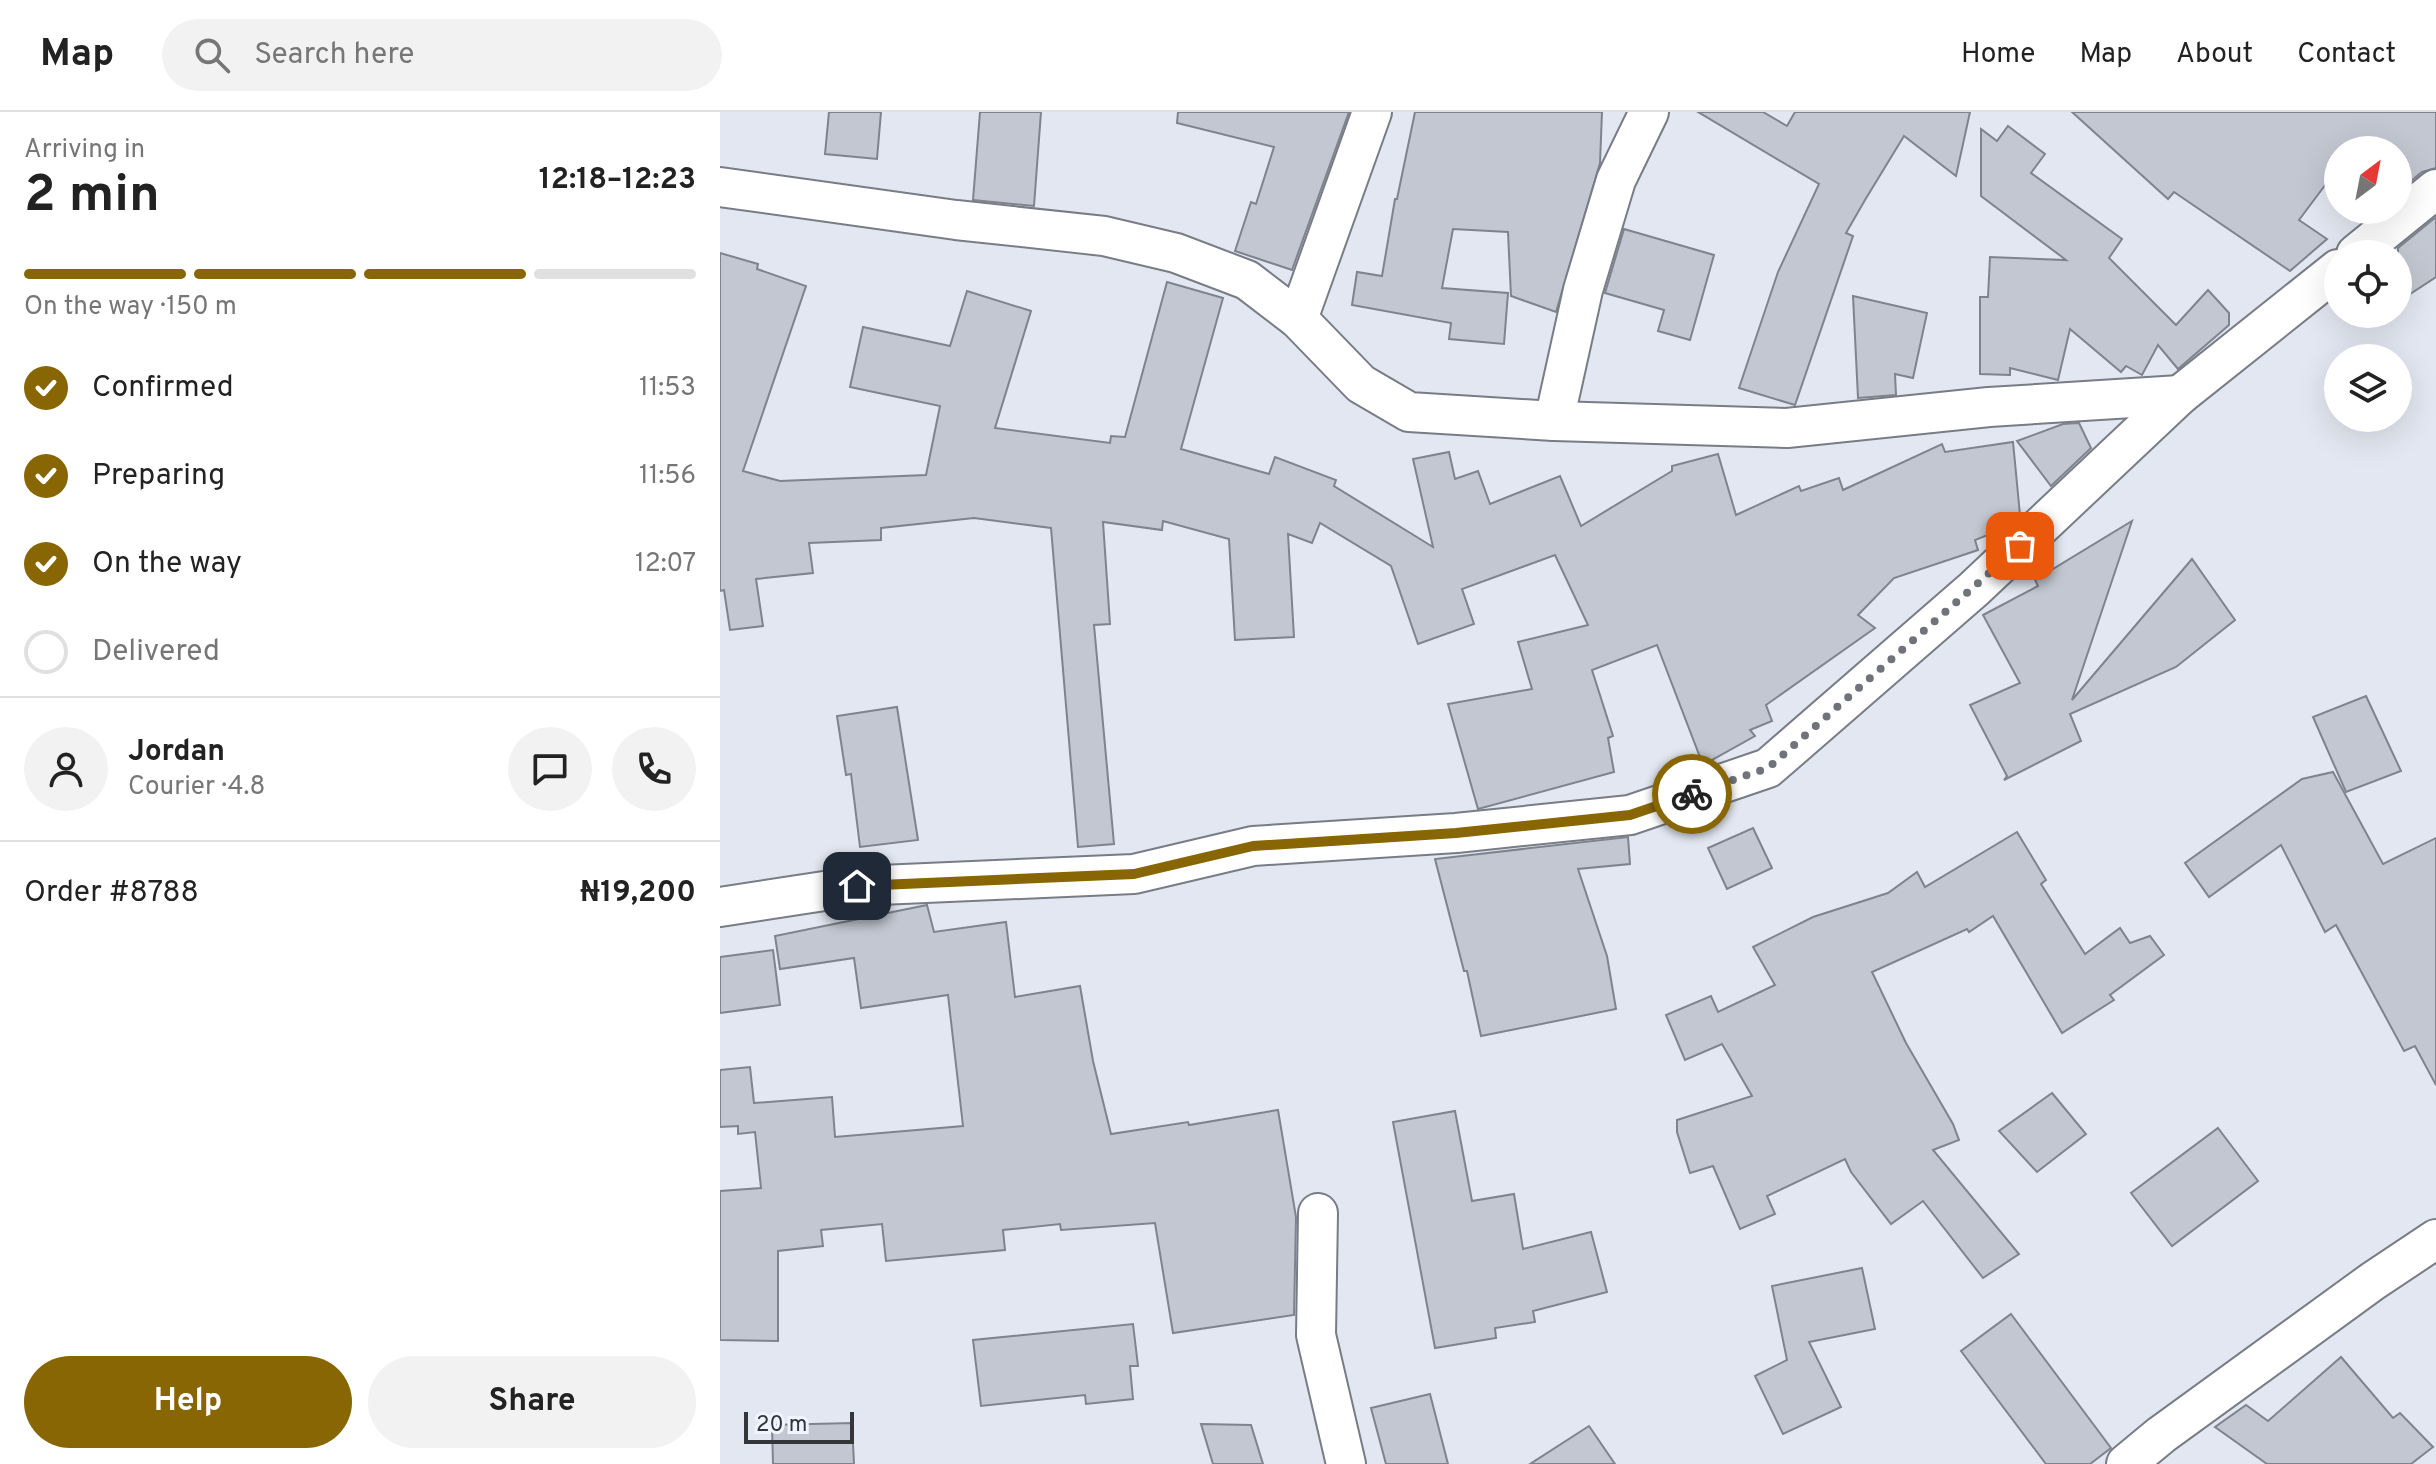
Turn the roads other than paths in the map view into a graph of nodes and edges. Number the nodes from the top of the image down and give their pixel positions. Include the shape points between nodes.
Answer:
1 (1372, 112) edge
2 (1649, 112) edge
3 (720, 187) edge
4 (2436, 189) edge
5 (2373, 240) edge
6 (2324, 280) edge
7 (1298, 319) junction
8 (2180, 395) junction
9 (1554, 421) junction
10 (720, 907) edge
11 (1318, 1213) dead end
12 (2436, 1239) edge
13 (1346, 1464) edge
14 (2126, 1464) edge

1 - 7 street
2 - 9 street via 1616,180 1583,290
3 - 7 street via 1104,236 1176,253 1247,280
4 - 5 street
6 - 8 street
7 - 9 street via 1361,384 1409,412
8 - 9 street via 1989,407 1787,428
8 - 10 street via 1974,589 1768,768 1630,815 1253,846 1134,874 857,886
11 - 13 street via 1316,1335
12 - 14 street

